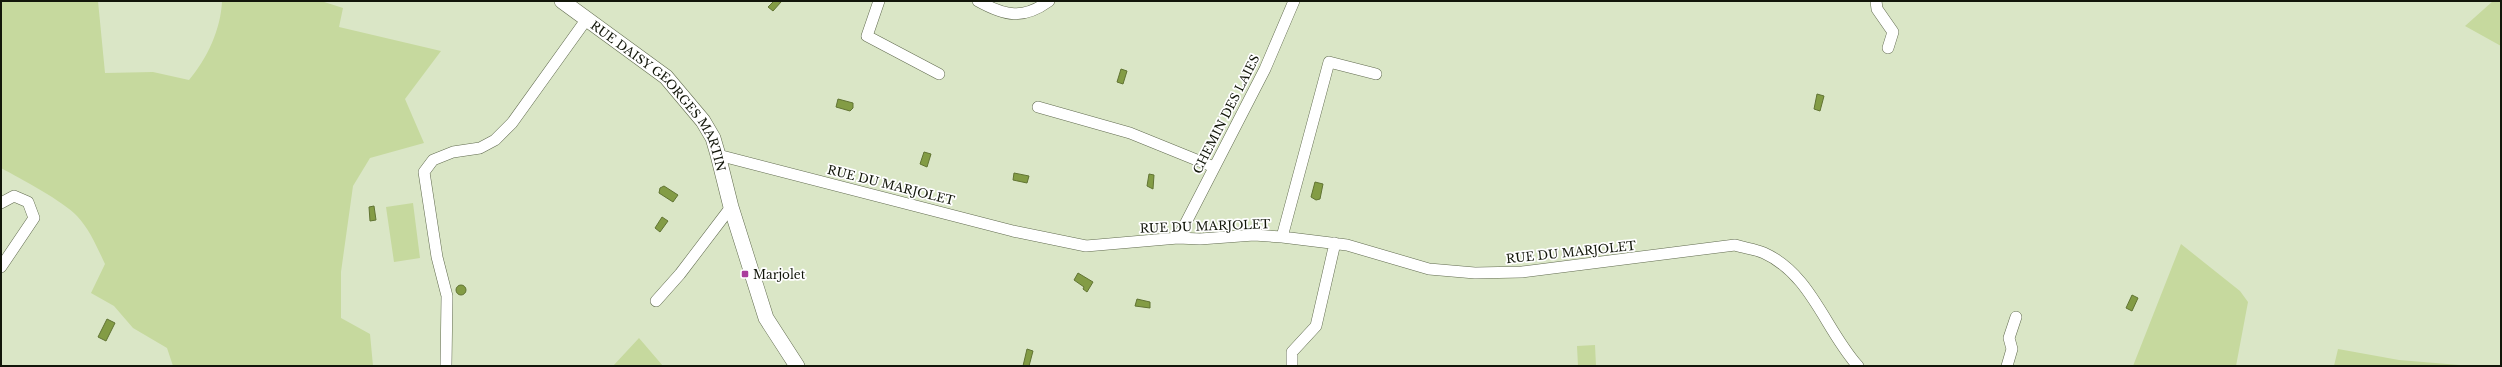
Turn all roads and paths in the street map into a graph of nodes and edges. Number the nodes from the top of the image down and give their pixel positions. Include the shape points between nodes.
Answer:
1 (879, 1) edge
2 (978, 1) edge
3 (1049, 1) edge
4 (1294, 1) edge
5 (1876, 1) edge
6 (566, 2) edge
7 (586, 20) junction
8 (1888, 48) dead end
9 (939, 74) dead end
10 (1376, 74) dead end
11 (1038, 107) dead end
12 (718, 155) junction
13 (1214, 167) junction
14 (1, 203) edge
15 (731, 207) junction
16 (1282, 237) junction
17 (1178, 238) junction
18 (1335, 243) junction
19 (1, 267) edge
20 (656, 301) dead end
21 (2016, 317) dead end
22 (446, 366) edge
23 (797, 366) edge
24 (1292, 366) edge
25 (1858, 366) edge
26 (2006, 366) edge

1 - 9 street via 867,36
2 - 3 street via 993,10 1018,16
4 - 13 street, CHEMIN DES LAIES via 1265,69
5 - 8 street via 1878,9 1893,32
6 - 7 street, RUE DAISY GEORGES MARTIN
7 - 12 street, RUE DAISY GEORGES MARTIN via 666,77 703,120 713,138
7 - 22 street via 512,124 495,140 480,148 454,152 433,160 424,172 437,257 447,296
10 - 16 street via 1329,62
11 - 13 street via 1130,133
12 - 15 street, RUE DAISY GEORGES MARTIN
12 - 17 street, RUE DU MARJOLET via 1013,231 1079,245 1095,246
13 - 17 street, CHEMIN DES LAIES
14 - 19 street via 14,196 28,202 34,218
15 - 20 street
15 - 23 street, RUE DAISY GEORGES MARTIN via 766,318
16 - 17 street, RUE DU MARJOLET via 1254,235
16 - 18 street, RUE DU MARJOLET
18 - 24 street via 1316,326 1292,352
18 - 25 street, RUE DU MARJOLET via 1429,269 1475,273 1522,272 1735,245 1764,253 1787,268 1806,290 1848,355
21 - 26 street via 2009,338 2012,349

